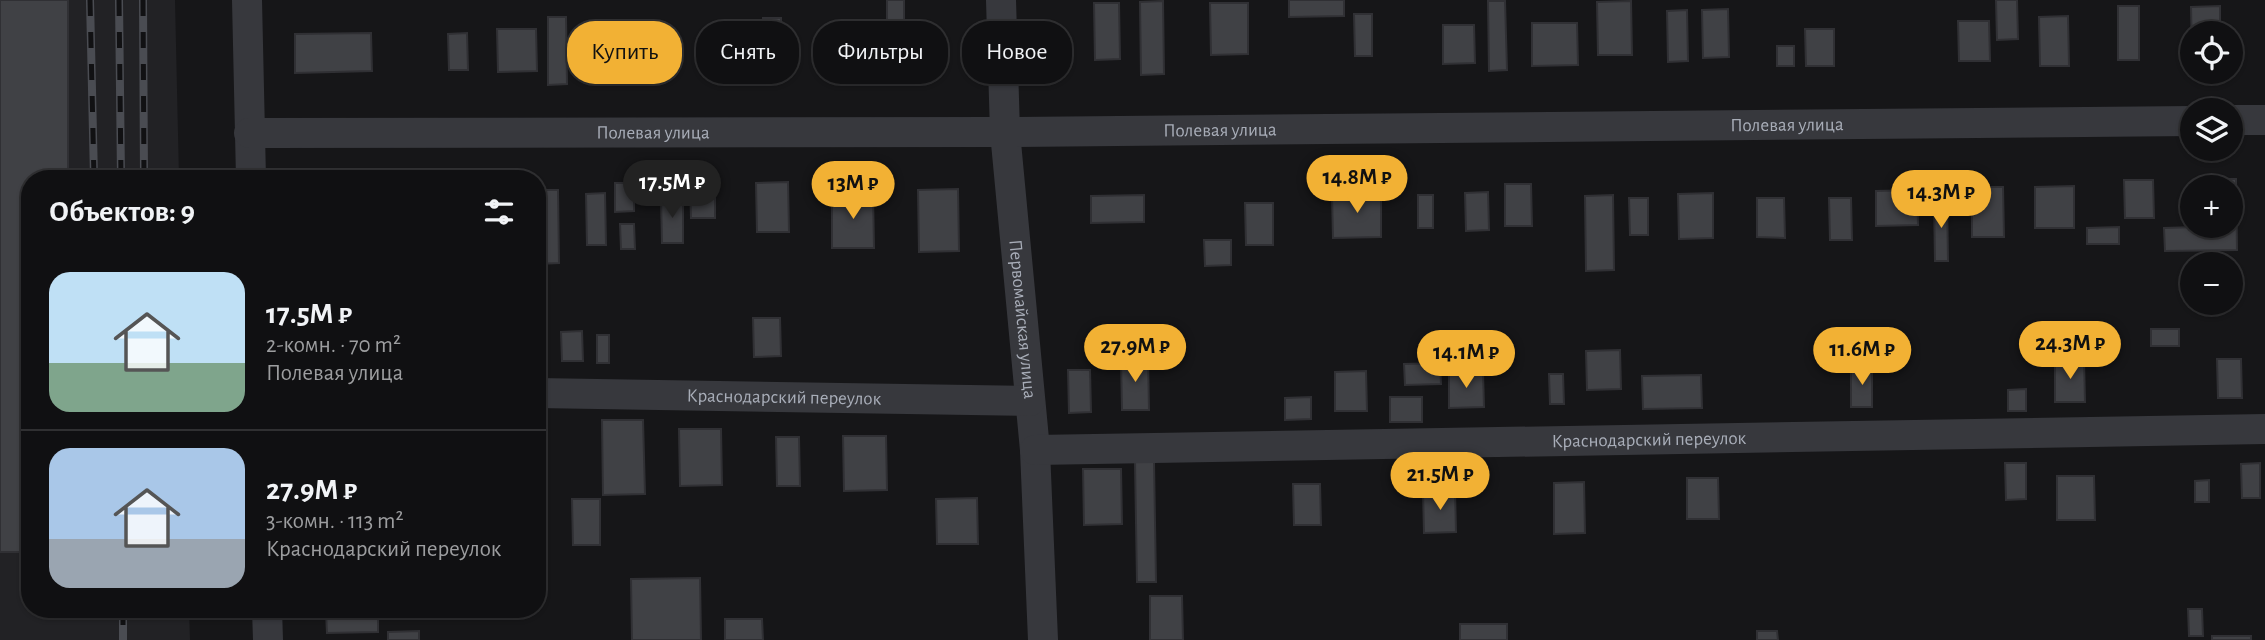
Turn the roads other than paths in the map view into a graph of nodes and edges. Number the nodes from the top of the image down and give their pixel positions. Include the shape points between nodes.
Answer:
1 (247, 0) edge
2 (1001, 0) edge
3 (2243, 120) edge
4 (2265, 120) edge
5 (2180, 121) edge
6 (249, 132) junction
7 (1005, 132) junction
8 (251, 170) edge
9 (546, 393) edge
10 (1030, 401) junction
11 (2265, 429) edge
12 (1035, 450) junction
13 (267, 618) edge
14 (268, 640) edge
15 (1043, 640) edge

1 - 6 street
2 - 7 street, Первомайская улица
3 - 4 street
5 - 7 street, Полевая улица
6 - 7 street, Полевая улица
6 - 8 street
7 - 10 street, Первомайская улица
9 - 10 street, Краснодарский переулок
10 - 12 street, Первомайская улица
11 - 12 street, Краснодарский переулок
12 - 15 street, Первомайская улица
13 - 14 street

